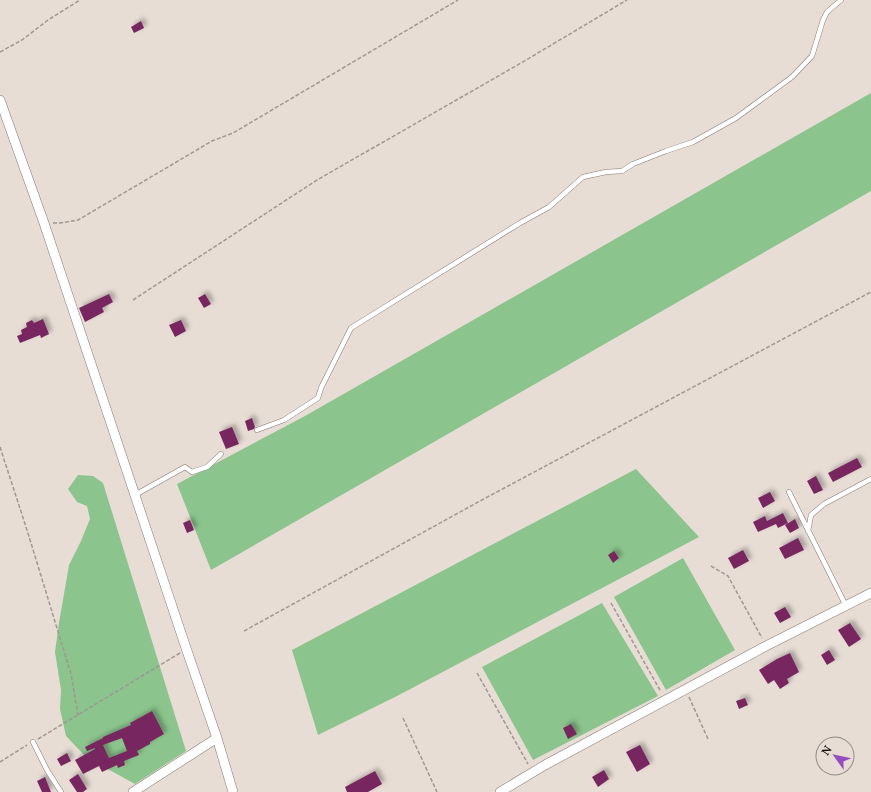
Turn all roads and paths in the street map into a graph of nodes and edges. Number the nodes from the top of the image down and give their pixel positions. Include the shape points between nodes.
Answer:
1 (80, 0) edge
2 (458, 0) edge
3 (627, 0) edge
4 (841, 0) edge
5 (0, 52) edge
6 (0, 100) edge
7 (44, 223) junction
8 (871, 292) edge
9 (133, 300) dead end
10 (257, 430) dead end
11 (0, 447) edge
12 (222, 454) dead end
13 (871, 479) edge
14 (789, 492) dead end
15 (135, 495) junction
16 (808, 531) junction
17 (711, 566) dead end
18 (871, 593) edge
19 (611, 603) dead end
20 (846, 606) junction
21 (244, 631) dead end
22 (766, 646) junction
23 (186, 648) junction
24 (477, 673) dead end
25 (686, 690) junction
26 (666, 701) junction
27 (78, 715) junction
28 (403, 718) dead end
29 (217, 738) junction
30 (708, 739) dead end
31 (33, 742) junction
32 (0, 762) edge
33 (532, 773) junction
34 (61, 792) edge
35 (133, 792) edge
36 (233, 792) edge
37 (437, 792) edge
38 (500, 792) edge

1 - 5 path
2 - 7 path via 233,133 212,141 78,220
3 - 9 path via 317,180
4 - 10 lane via 827,12 812,56 792,77 736,118 693,142 622,170 583,177 549,207 351,328 318,398 284,420
6 - 7 street
7 - 15 street
8 - 21 path via 487,497
11 - 27 path via 71,674
12 - 15 lane via 207,466 192,472 185,467
13 - 16 lane via 824,504 811,515
14 - 16 lane
15 - 23 street
16 - 20 lane
17 - 22 path via 728,576
18 - 20 street
19 - 26 path
20 - 22 street
22 - 25 street
23 - 27 path
23 - 29 street
24 - 33 path
25 - 26 street
25 - 30 path
26 - 33 street
27 - 31 path
28 - 37 path
29 - 35 street
29 - 36 street
31 - 32 path
31 - 34 lane
33 - 38 street

